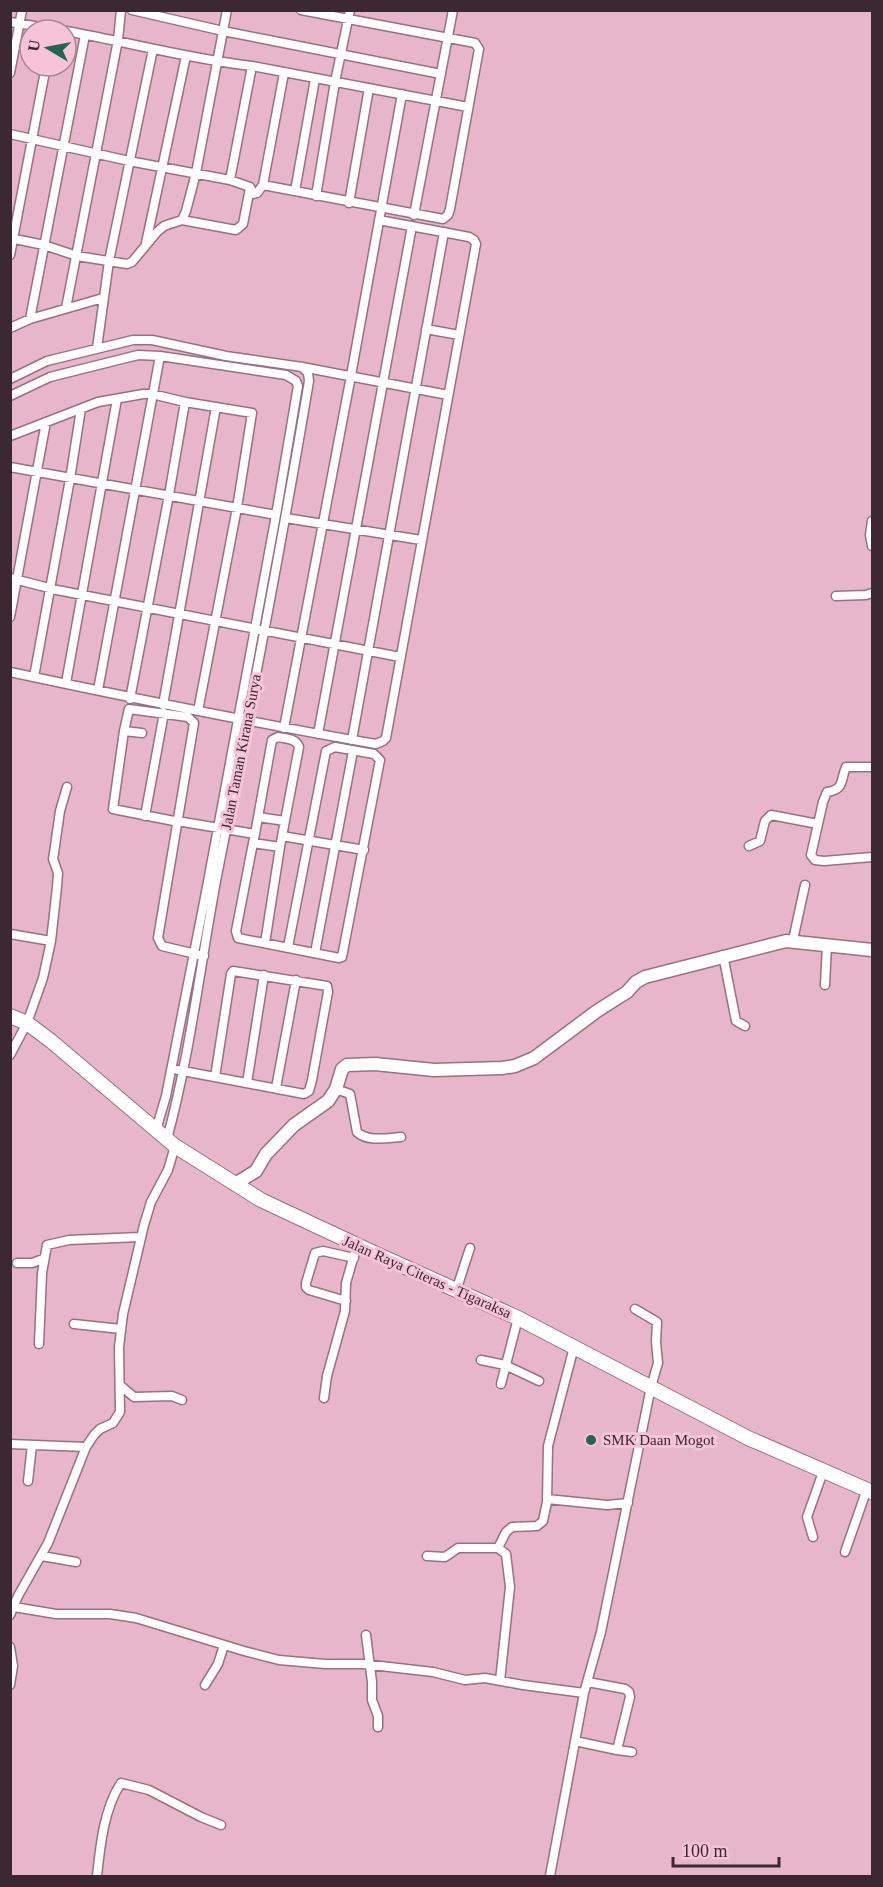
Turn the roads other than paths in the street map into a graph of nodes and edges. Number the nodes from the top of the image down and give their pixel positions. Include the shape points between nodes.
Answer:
1 (22, 10) edge
2 (121, 10) edge
3 (132, 10) edge
4 (227, 10) edge
5 (453, 10) edge
6 (303, 11) edge
7 (318, 12) edge
8 (350, 14) edge
9 (15, 23) edge
10 (223, 31) junction
11 (78, 34) edge
12 (85, 35) junction
13 (448, 38) junction
14 (118, 40) junction
15 (153, 49) junction
16 (342, 54) junction
17 (186, 56) junction
18 (217, 62) junction
19 (252, 66) junction
20 (10, 73) edge
21 (284, 73) junction
22 (441, 74) junction
23 (44, 78) edge
24 (315, 79) junction
25 (335, 82) junction
26 (369, 88) junction
27 (402, 94) junction
28 (435, 100) junction
29 (468, 107) junction
30 (10, 134) edge
31 (32, 140) junction
32 (63, 146) junction
33 (96, 153) junction
34 (129, 161) junction
35 (163, 168) junction
36 (196, 173) junction
37 (230, 180) junction
38 (263, 185) junction
39 (250, 187) junction
40 (295, 191) junction
41 (316, 196) junction
42 (349, 203) junction
43 (381, 208) junction
44 (414, 215) junction
45 (182, 220) junction
46 (379, 220) junction
47 (412, 226) junction
48 (444, 232) junction
49 (12, 238) edge
50 (44, 245) junction
51 (145, 246) junction
52 (10, 255) edge
53 (77, 256) junction
54 (109, 261) junction
55 (103, 298) junction
56 (66, 308) junction
57 (30, 319) junction
58 (10, 328) edge
59 (426, 328) junction
60 (459, 335) junction
61 (97, 348) junction
62 (160, 356) junction
63 (302, 368) junction
64 (351, 378) junction
65 (10, 379) edge
66 (382, 383) junction
67 (415, 389) junction
68 (152, 394) junction
69 (448, 394) junction
70 (10, 396) edge
71 (117, 399) junction
72 (185, 402) junction
73 (216, 407) junction
74 (81, 409) junction
75 (46, 422) junction
76 (10, 436) edge
77 (10, 467) edge
78 (36, 472) junction
79 (70, 478) junction
80 (101, 483) junction
81 (135, 489) junction
82 (169, 495) junction
83 (200, 501) junction
84 (237, 508) junction
85 (276, 515) junction
86 (286, 518) junction
87 (873, 521) edge
88 (322, 524) junction
89 (355, 529) junction
90 (388, 535) junction
91 (421, 540) junction
92 (873, 546) edge
93 (14, 579) edge
94 (49, 588) junction
95 (873, 593) edge
96 (80, 594) junction
97 (836, 596) dead end
98 (114, 600) junction
99 (148, 606) junction
100 (178, 614) junction
101 (10, 617) edge
102 (214, 621) junction
103 (255, 628) junction
104 (265, 630) junction
105 (302, 638) junction
106 (334, 644) junction
107 (368, 650) junction
108 (400, 657) junction
109 (10, 672) edge
110 (34, 677) junction
111 (66, 683) junction
112 (98, 690) junction
113 (130, 699) junction
114 (164, 709) junction
115 (198, 711) junction
116 (243, 719) junction
117 (284, 728) junction
118 (124, 730) junction
119 (142, 733) dead end
120 (318, 734) junction
121 (352, 740) junction
122 (353, 751) junction
123 (873, 767) edge
124 (67, 787) dead end
125 (145, 816) junction
126 (258, 817) junction
127 (177, 821) junction
128 (285, 821) junction
129 (818, 824) junction
130 (222, 829) junction
131 (282, 836) junction
132 (254, 838) junction
133 (308, 841) junction
134 (336, 845) junction
135 (749, 846) dead end
136 (280, 847) junction
137 (364, 850) junction
138 (873, 857) edge
139 (805, 885) dead end
140 (10, 934) edge
141 (793, 940) junction
142 (51, 941) junction
143 (265, 943) junction
144 (827, 945) junction
145 (288, 947) junction
146 (872, 947) edge
147 (315, 953) junction
148 (193, 954) junction
149 (723, 955) junction
150 (204, 956) junction
151 (264, 975) junction
152 (296, 980) junction
153 (825, 985) dead end
154 (11, 1016) edge
155 (27, 1023) junction
156 (746, 1026) dead end
157 (10, 1055) edge
158 (171, 1070) junction
159 (182, 1071) junction
160 (215, 1077) junction
161 (247, 1083) junction
162 (276, 1088) junction
163 (336, 1089) junction
164 (401, 1137) dead end
165 (166, 1138) junction
166 (235, 1184) junction
167 (140, 1237) junction
168 (470, 1248) dead end
169 (355, 1251) junction
170 (43, 1259) junction
171 (17, 1263) dead end
172 (456, 1291) junction
173 (346, 1301) junction
174 (635, 1309) dead end
175 (518, 1318) junction
176 (74, 1324) dead end
177 (121, 1329) junction
178 (39, 1344) dead end
179 (574, 1347) junction
180 (481, 1360) dead end
181 (505, 1365) junction
182 (539, 1381) dead end
183 (501, 1384) dead end
184 (121, 1386) junction
185 (651, 1387) junction
186 (324, 1398) dead end
187 (183, 1400) dead end
188 (10, 1444) edge
189 (32, 1445) junction
190 (86, 1447) junction
191 (824, 1472) junction
192 (28, 1481) dead end
193 (870, 1491) edge
194 (547, 1499) junction
195 (628, 1503) junction
196 (813, 1537) dead end
197 (498, 1548) junction
198 (845, 1552) dead end
199 (42, 1556) junction
200 (427, 1556) dead end
201 (76, 1562) dead end
202 (12, 1611) edge
203 (366, 1635) dead end
204 (224, 1645) junction
205 (10, 1647) edge
206 (370, 1666) junction
207 (500, 1681) junction
208 (588, 1682) junction
209 (10, 1685) edge
210 (205, 1685) dead end
211 (584, 1693) junction
212 (378, 1727) dead end
213 (575, 1741) junction
214 (617, 1750) junction
215 (632, 1752) dead end
216 (221, 1825) dead end
217 (97, 1876) edge
218 (550, 1876) edge

1 - 9 street
2 - 14 street
3 - 10 street
4 - 10 street
5 - 13 street
6 - 7 street
7 - 8 street
8 - 13 street
8 - 16 street
9 - 20 street
10 - 16 street
10 - 18 street
11 - 12 street
12 - 14 street
12 - 32 street
13 - 22 street
13 - 29 street via 478,45
14 - 15 street
14 - 33 street
15 - 17 street
15 - 34 street
16 - 22 street
16 - 25 street
17 - 18 street
17 - 35 street
18 - 19 street
18 - 36 street
19 - 21 street
19 - 37 street
21 - 24 street
21 - 38 street
22 - 28 street
23 - 31 street
24 - 25 street
24 - 40 street
25 - 26 street
25 - 41 street
26 - 27 street
26 - 42 street
27 - 28 street
27 - 43 street
28 - 29 street
28 - 44 street
29 - 44 street via 448,215 443,219
30 - 31 street
31 - 32 street
31 - 49 street
32 - 33 street
32 - 50 street
33 - 34 street
33 - 53 street
34 - 35 street
34 - 54 street
35 - 36 street
35 - 51 street
36 - 37 street
36 - 45 street
37 - 39 street
38 - 39 street via 253,194
38 - 40 street
39 - 45 street via 239,229
40 - 41 street
41 - 42 street
42 - 43 street
43 - 44 street
43 - 46 street
45 - 51 street via 164,226
46 - 47 street
46 - 64 street
47 - 48 street
47 - 66 street
48 - 59 street
48 - 60 street via 469,237 476,244
49 - 50 street
49 - 52 street
50 - 53 street
50 - 57 street
51 - 54 street via 132,262
53 - 54 street
53 - 56 street
54 - 55 street
55 - 56 street
55 - 61 street
56 - 57 street
57 - 58 street
59 - 60 street
59 - 67 street
60 - 69 street
61 - 63 street via 152,340
61 - 65 street via 47,361
62 - 68 street
62 - 70 street via 138,355 50,377
62 - 85 street, Jalan Taman Kirana Surya via 286,375 296,381
63 - 64 street
63 - 86 street, Jalan Taman Kirana Surya via 308,372 309,381
64 - 66 street
64 - 88 street
66 - 67 street
66 - 89 street
67 - 69 street
67 - 90 street
68 - 71 street
68 - 72 street
68 - 81 street
69 - 91 street
71 - 74 street
71 - 80 street
72 - 73 street
72 - 82 street
73 - 83 street
73 - 84 street via 252,415
74 - 75 street
74 - 79 street
75 - 76 street
75 - 78 street
77 - 78 street
78 - 79 street
78 - 93 street
79 - 80 street
79 - 94 street
80 - 81 street
80 - 96 street
81 - 82 street
81 - 98 street
82 - 83 street
82 - 99 street
83 - 84 street
83 - 100 street
84 - 85 street
84 - 102 street
85 - 103 street, Jalan Taman Kirana Surya
86 - 88 street
86 - 104 street, Jalan Taman Kirana Surya
87 - 92 street
88 - 89 street
88 - 105 street
89 - 90 street
89 - 106 street
90 - 91 street
90 - 107 street
91 - 108 street
93 - 94 street
93 - 101 street
94 - 96 street
94 - 110 street
95 - 97 street
96 - 98 street
96 - 111 street
98 - 99 street
98 - 112 street
99 - 100 street
99 - 113 street
100 - 102 street
100 - 114 street
102 - 103 street
102 - 115 street
103 - 104 street
103 - 116 street, Jalan Taman Kirana Surya
104 - 105 street
104 - 116 street, Jalan Taman Kirana Surya
105 - 106 street
105 - 117 street
106 - 107 street
106 - 120 street
107 - 108 street
107 - 121 street
108 - 121 street via 386,738 376,744
109 - 110 street
110 - 111 street
111 - 112 street
112 - 113 street
113 - 114 street
114 - 115 street
114 - 118 street via 132,708
114 - 125 street
114 - 127 street via 194,723
115 - 116 street
116 - 117 street
116 - 130 street, Jalan Taman Kirana Surya
117 - 120 street
118 - 119 street
118 - 125 street via 113,809
120 - 121 street
122 - 133 street via 334,747 326,751
122 - 134 street
122 - 137 street via 377,755 380,760
123 - 129 street via 846,767 839,789 825,795
124 - 142 street via 53,859 58,873
125 - 127 street
126 - 128 street
126 - 128 street via 272,740 278,737 294,740 299,747
126 - 132 street
127 - 130 street
127 - 148 street via 159,942
128 - 131 street
129 - 135 street via 771,815 765,821 760,841
129 - 138 street via 811,855 815,860
130 - 132 street
130 - 148 street, Jalan Taman Kirana Surya
130 - 150 street, Jalan Taman Kirana Surya
131 - 133 street
131 - 136 street
132 - 136 street
132 - 143 street via 236,934 238,938
133 - 134 street
133 - 145 street
134 - 137 street
134 - 147 street
136 - 143 street
137 - 147 street via 343,956
139 - 141 street
140 - 142 street
141 - 144 street
141 - 149 street
142 - 155 street
143 - 145 street
144 - 146 street
144 - 153 street
145 - 147 street
148 - 150 street
148 - 158 street, Jalan Taman Kirana Surya
149 - 156 street via 736,1021
149 - 163 street via 645,977 525,1063 502,1068 434,1070 352,1064 342,1069
150 - 159 street, Jalan Taman Kirana Surya
151 - 152 street
151 - 160 street via 236,970 231,974
151 - 161 street
152 - 162 street
152 - 162 street via 325,985 328,992 309,1091 300,1094
154 - 155 main road, Jalan Raya Citeras - Tigaraksa
155 - 157 street
155 - 165 main road, Jalan Raya Citeras - Tigaraksa
158 - 159 street
158 - 165 street, Jalan Taman Kirana Surya via 166,1096
159 - 160 street
159 - 165 street, Jalan Taman Kirana Surya
160 - 161 street
161 - 162 street
163 - 164 street via 350,1094 360,1135
163 - 166 street via 328,1101 288,1131 256,1171
165 - 166 main road, Jalan Raya Citeras - Tigaraksa
165 - 167 street via 165,1178 149,1207
166 - 169 main road, Jalan Raya Citeras - Tigaraksa
167 - 170 street via 49,1244
167 - 177 street
168 - 172 street
169 - 172 main road, Jalan Raya Citeras - Tigaraksa
169 - 173 street via 346,1284
169 - 173 street via 315,1253 306,1283 309,1290
170 - 171 street
170 - 178 street
172 - 175 main road, Jalan Raya Citeras - Tigaraksa
173 - 186 street
174 - 185 street via 657,1325 658,1363
175 - 179 main road, Jalan Raya Citeras - Tigaraksa
175 - 181 street
176 - 177 street
177 - 184 street
179 - 185 main road, Jalan Raya Citeras - Tigaraksa
179 - 194 street via 548,1446
180 - 181 street
181 - 182 street
181 - 183 street
184 - 187 street via 134,1397 172,1396
184 - 190 street via 118,1416
185 - 191 main road, Jalan Raya Citeras - Tigaraksa
185 - 195 street
188 - 189 street
189 - 190 street
189 - 192 street
190 - 199 street
191 - 193 main road, Jalan Raya Citeras - Tigaraksa
191 - 196 street via 807,1517
193 - 198 street
194 - 195 street via 607,1505
194 - 197 street via 540,1525 512,1527
195 - 208 street
197 - 200 street via 458,1548 445,1557
197 - 207 street via 506,1554 510,1587
199 - 201 street
199 - 202 street
202 - 204 street via 136,1618
203 - 206 street
204 - 206 street via 279,1660
204 - 210 street
205 - 209 street via 14,1666
206 - 207 street via 433,1672 465,1680
206 - 212 street
207 - 211 street
208 - 211 street
208 - 214 street via 629,1692
211 - 213 street
213 - 214 street
213 - 218 street
214 - 215 street
216 - 217 street via 149,1790 121,1783 106,1823

